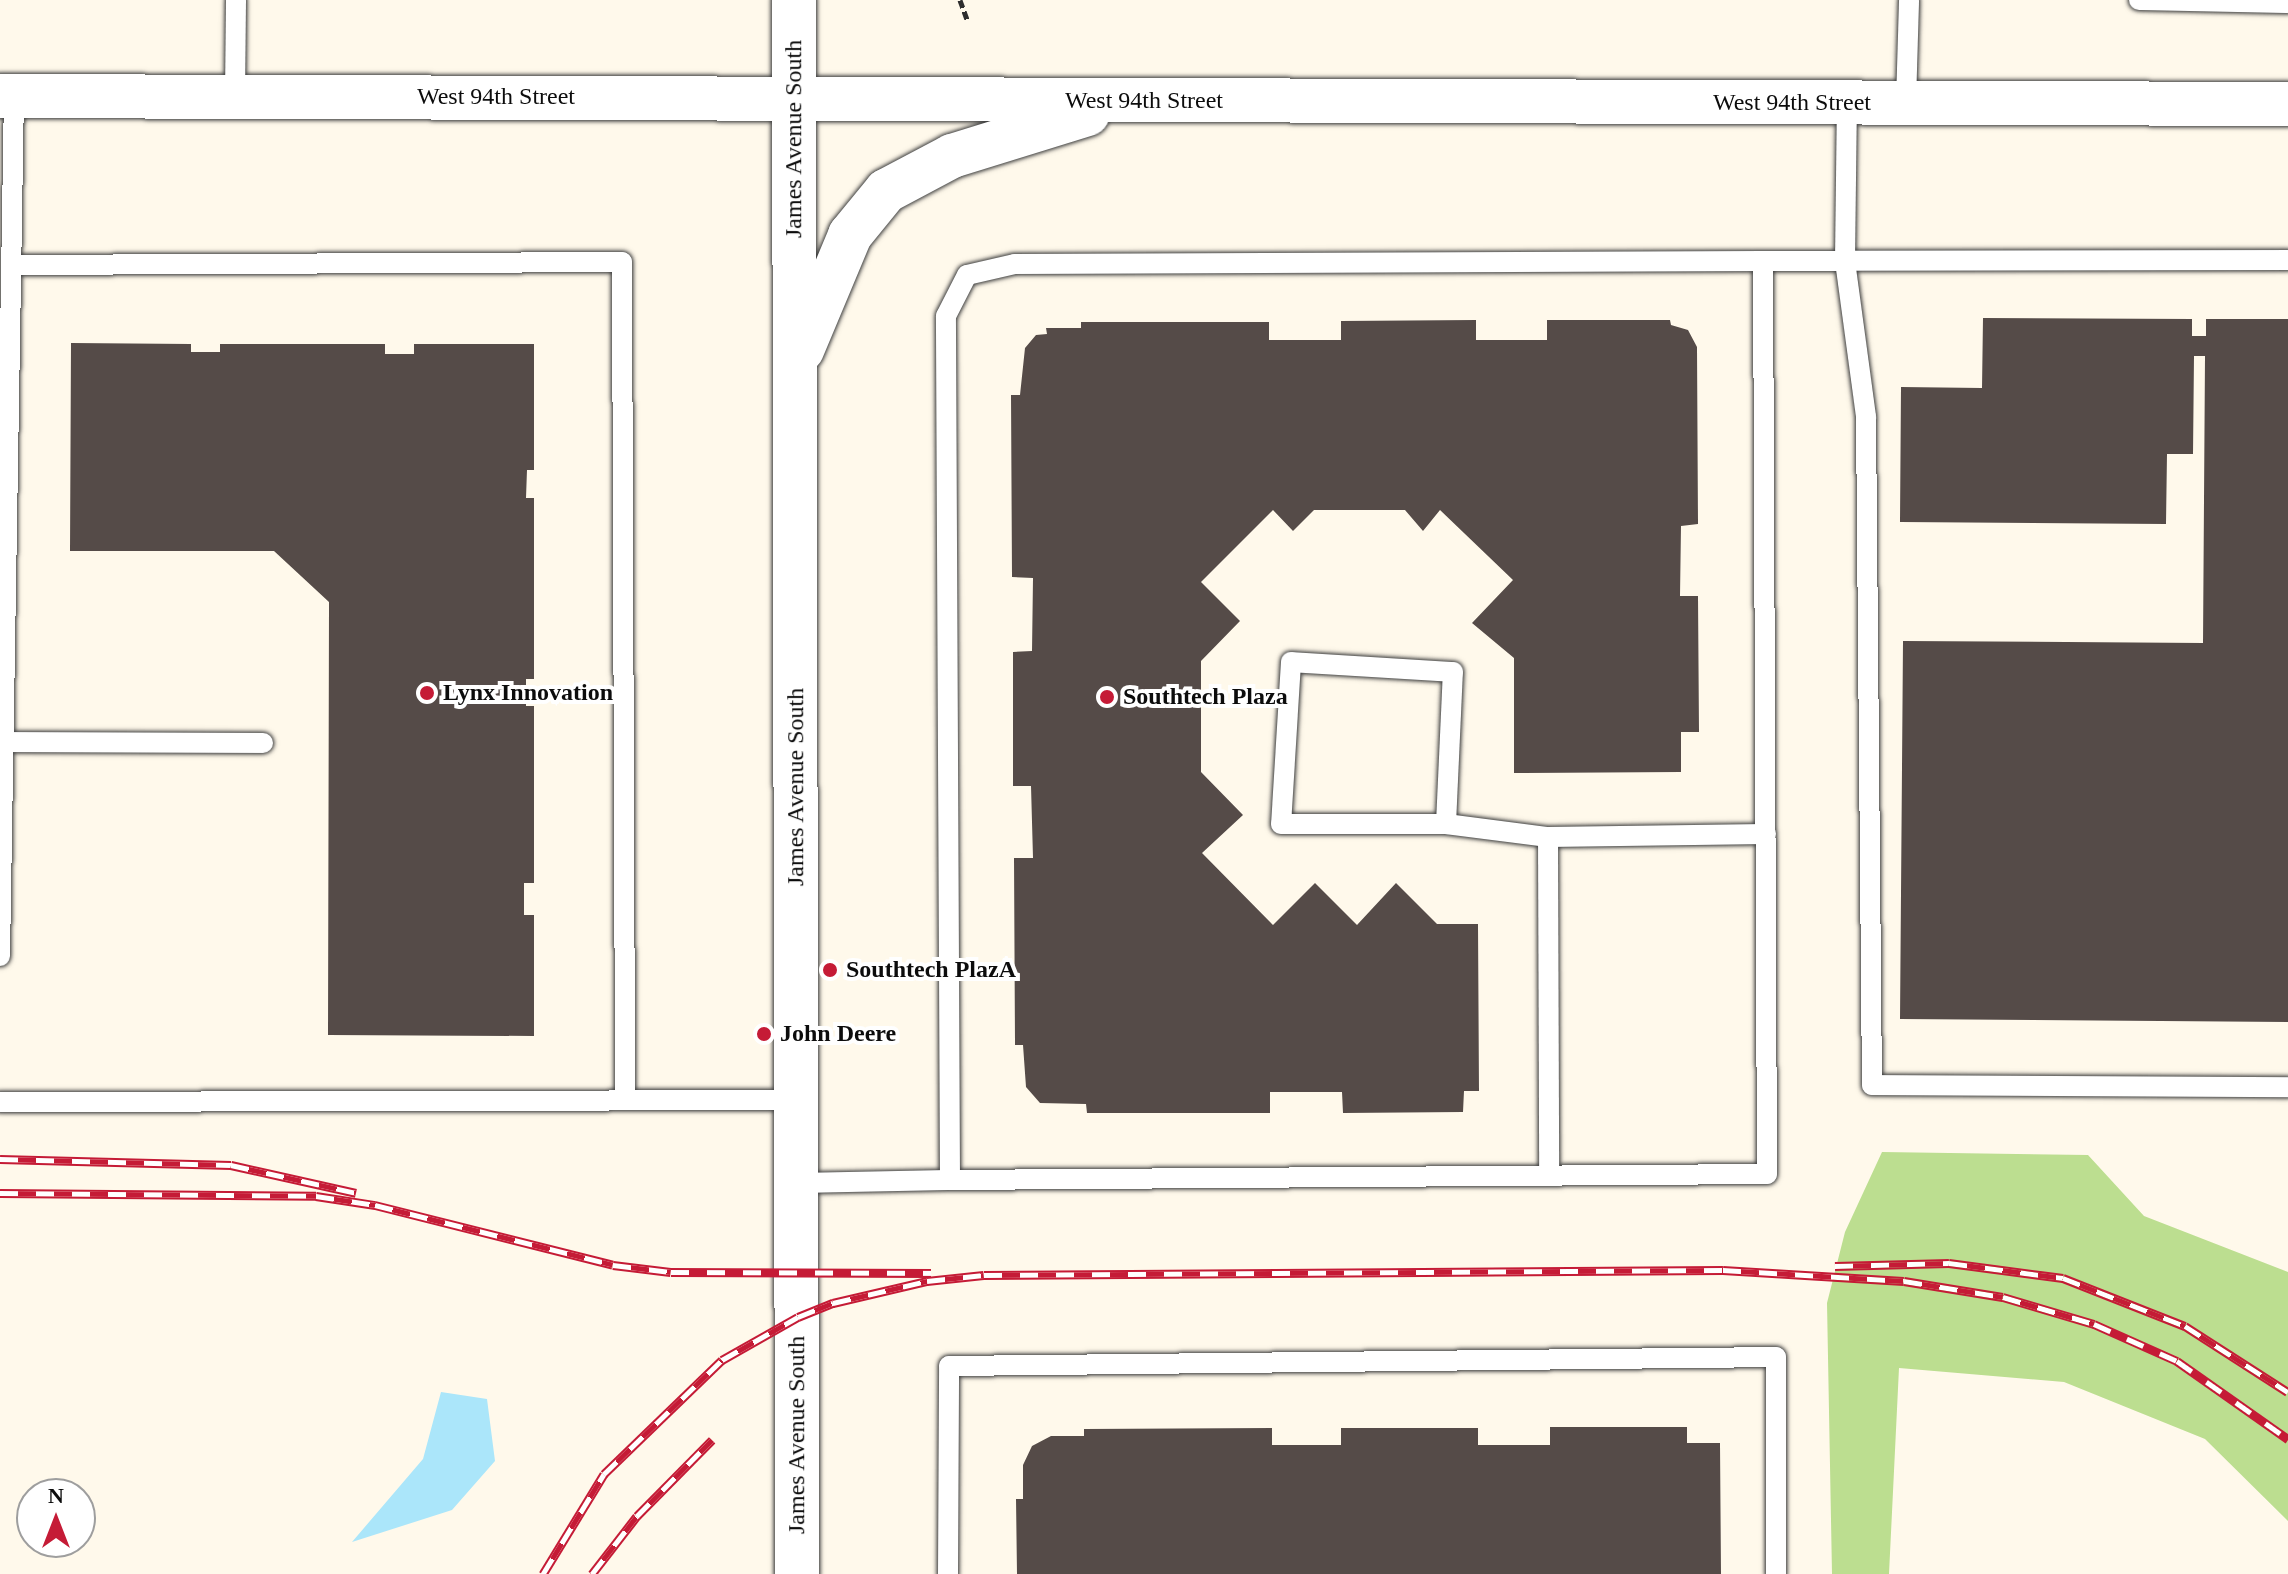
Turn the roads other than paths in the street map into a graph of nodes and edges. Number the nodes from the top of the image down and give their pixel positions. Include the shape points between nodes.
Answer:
1 (236, 0) edge
2 (794, 0) edge
3 (1909, 0) edge
4 (2139, 0) edge
5 (2288, 3) edge
6 (7, 96) edge
7 (235, 96) junction
8 (793, 99) junction
9 (1129, 101) junction
10 (1847, 103) junction
11 (1906, 103) junction
12 (2288, 104) edge
13 (2288, 260) edge
14 (1763, 261) junction
15 (1845, 261) junction
16 (11, 265) junction
17 (795, 368) junction
18 (3, 742) junction
19 (263, 743) dead end
20 (1446, 824) junction
21 (1766, 834) junction
22 (1548, 837) junction
23 (0, 956) edge
24 (2288, 1087) edge
25 (625, 1100) junction
26 (796, 1100) junction
27 (0, 1102) edge
28 (1549, 1176) junction
29 (950, 1180) junction
30 (796, 1183) junction
31 (797, 1574) edge
32 (948, 1574) edge
33 (1776, 1574) edge

1 - 7 lane
2 - 8 street, James Avenue South
3 - 11 lane
4 - 5 lane
6 - 7 street, West 94th Street
6 - 16 lane
7 - 8 street, West 94th Street
8 - 9 street, West 94th Street
8 - 17 street, James Avenue South
9 - 10 street, West 94th Street
9 - 17 street via 952,156 886,191 850,235
10 - 11 street, West 94th Street
10 - 15 lane
11 - 12 street, West 94th Street
13 - 15 lane
14 - 15 lane
14 - 21 lane
14 - 29 lane via 1015,264 967,275 946,316
15 - 24 lane via 1866,417 1872,1085
16 - 18 lane
16 - 25 lane via 622,262
17 - 26 street, James Avenue South
18 - 19 lane
18 - 23 lane
20 - 20 lane via 1281,824 1291,662 1453,672
20 - 22 lane
21 - 22 lane
21 - 28 lane via 1767,1174
22 - 28 lane
25 - 26 lane
25 - 27 lane
26 - 30 street, James Avenue South
28 - 29 lane
29 - 30 lane
30 - 31 street, James Avenue South
32 - 33 lane via 949,1366 1776,1357

